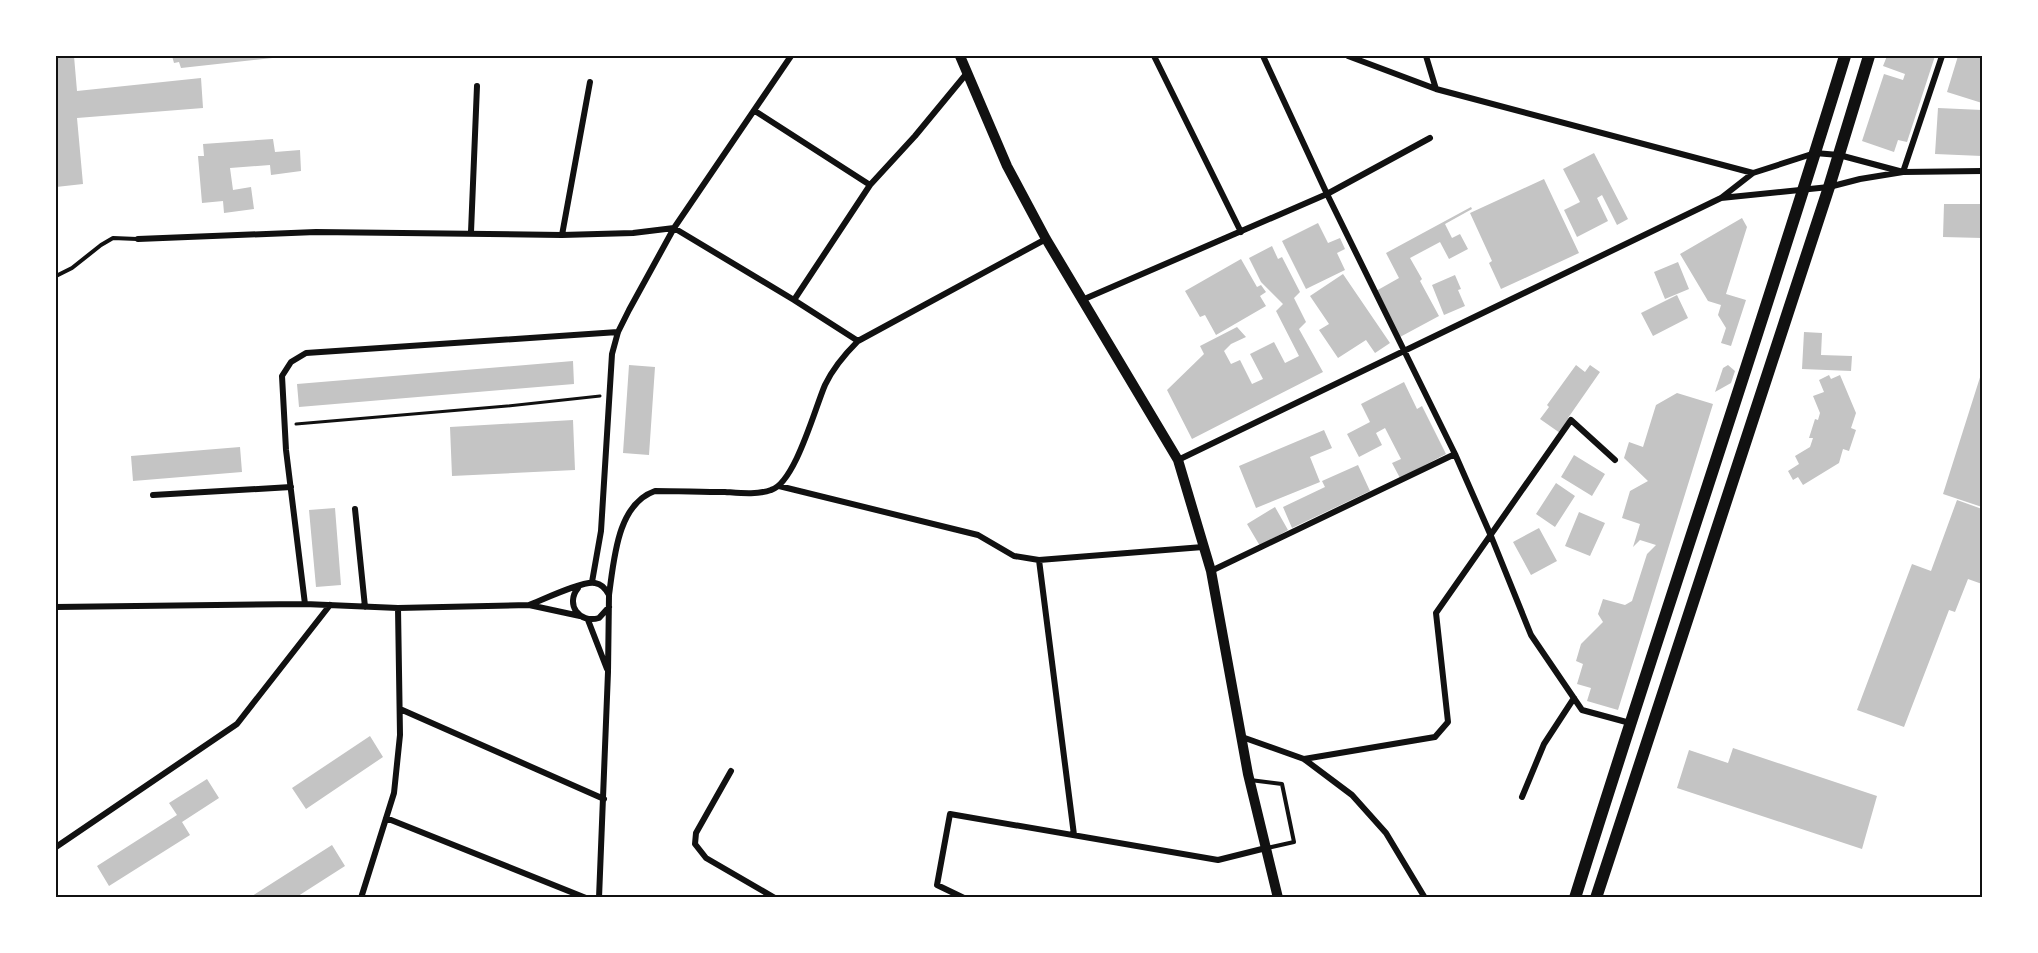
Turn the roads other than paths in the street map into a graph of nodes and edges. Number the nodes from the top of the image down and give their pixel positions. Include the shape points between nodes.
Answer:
1 (791, 56) edge
2 (960, 56) edge
3 (1154, 56) edge
4 (1263, 56) edge
5 (1348, 56) edge
6 (1426, 56) edge
7 (1845, 56) edge
8 (1869, 56) edge
9 (1942, 56) edge
10 (967, 73) junction
11 (590, 82) dead end
12 (477, 86) dead end
13 (1436, 89) junction
14 (755, 111) junction
15 (1430, 138) dead end
16 (1815, 153) junction
17 (1839, 155) junction
18 (1983, 171) edge
19 (1904, 172) junction
20 (1753, 173) junction
21 (870, 185) junction
22 (1829, 188) junction
23 (1804, 189) junction
24 (1327, 194) junction
25 (1721, 198) junction
26 (674, 228) junction
27 (471, 232) junction
28 (1240, 232) junction
29 (562, 235) junction
30 (138, 239) joint
31 (1046, 239) junction
32 (56, 276) edge
33 (794, 300) junction
34 (1082, 300) junction
35 (618, 332) junction
36 (858, 341) junction
37 (1404, 352) junction
38 (1455, 454) junction
39 (1178, 460) junction
40 (1615, 460) dead end
41 (779, 486) junction
42 (291, 487) junction
43 (153, 495) dead end
44 (355, 509) dead end
45 (1491, 536) junction
46 (1203, 547) junction
47 (1039, 560) junction
48 (1211, 571) junction
49 (592, 582) junction
50 (581, 585) junction
51 (609, 595) junction
52 (305, 604) junction
53 (610, 604) junction
54 (330, 605) junction
55 (529, 605) junction
56 (56, 607) edge
57 (366, 607) junction
58 (398, 608) junction
59 (580, 616) junction
60 (588, 620) junction
61 (608, 672) junction
62 (1574, 698) junction
63 (400, 708) junction
64 (1630, 723) junction
65 (1242, 737) junction
66 (1304, 759) junction
67 (731, 771) dead end
68 (1250, 780) junction
69 (1522, 797) dead end
70 (604, 799) junction
71 (386, 818) junction
72 (1074, 835) junction
73 (56, 847) edge
74 (1266, 849) junction
75 (361, 897) edge
76 (586, 897) edge
77 (599, 897) edge
78 (775, 897) edge
79 (964, 897) edge
80 (1278, 897) edge
81 (1425, 897) edge
82 (1575, 897) edge
83 (1596, 897) edge

1 - 14 street
2 - 10 main road
3 - 28 street
4 - 24 street
5 - 13 street
6 - 13 street
7 - 16 main road
8 - 17 main road
9 - 19 street
10 - 21 street
10 - 31 main road via 1007,166
11 - 29 street
12 - 27 street
13 - 20 street
14 - 21 street
14 - 26 street
15 - 24 street
16 - 17 street
16 - 20 street
16 - 23 main road
17 - 19 street
17 - 22 main road
18 - 19 street
19 - 22 street
20 - 25 street
21 - 33 street
22 - 23 street
22 - 83 main road
23 - 25 street
23 - 64 main road
24 - 28 street
24 - 37 street
25 - 37 street
26 - 29 street
26 - 33 street
26 - 35 street
27 - 29 street
27 - 30 street via 315,231
28 - 34 street
30 - 32 lane via 113,238
31 - 34 main road
31 - 36 street
33 - 36 street
34 - 39 main road
35 - 42 street via 306,353 291,362 282,376
35 - 49 street via 612,354 601,531
36 - 41 street via 825,384 803,444
37 - 38 street
37 - 39 street
38 - 45 street
38 - 48 street
39 - 46 main road
40 - 45 street via 1571,420
41 - 47 street via 978,535 1014,556
41 - 51 street via 755,493 655,491 644,495 625,521
42 - 43 street
42 - 52 street
44 - 57 street
45 - 62 street via 1531,635
45 - 66 street via 1436,613 1448,722 1435,737
46 - 47 street
46 - 48 main road
47 - 72 street
48 - 65 main road
49 - 50 street
49 - 51 street via 603,586
50 - 55 street
50 - 59 street via 572,600
51 - 53 street
52 - 54 street
52 - 56 street
53 - 60 street via 599,618
53 - 61 street
54 - 57 street
54 - 73 street via 237,724
55 - 58 street
55 - 59 street
57 - 58 street
58 - 63 street
59 - 60 street
60 - 61 street
61 - 70 street
62 - 64 street via 1582,710
62 - 69 street via 1545,744
63 - 70 street
63 - 71 street via 394,793
64 - 82 main road
65 - 66 street
65 - 68 main road
66 - 81 street via 1366,810 1386,833
67 - 78 street via 696,833 695,844 706,858
68 - 74 main road
68 - 74 lane via 1282,784 1294,842
70 - 77 street
71 - 75 street
71 - 76 street
72 - 74 street via 1218,860
72 - 79 street via 950,814 937,885
74 - 80 main road

